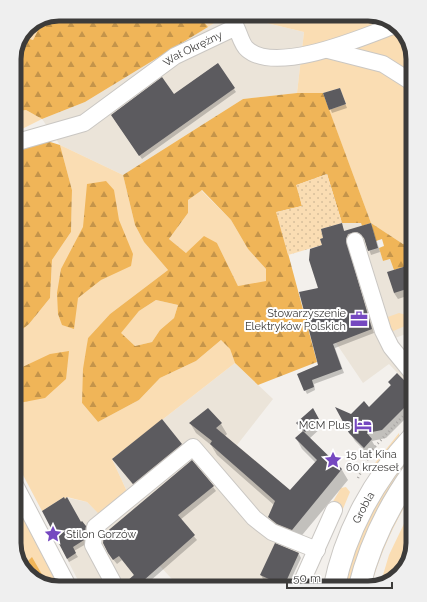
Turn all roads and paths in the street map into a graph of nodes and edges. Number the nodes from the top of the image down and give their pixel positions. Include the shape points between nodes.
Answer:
1 (389, 27) edge
2 (328, 50) junction
3 (406, 79) edge
4 (21, 141) edge
5 (355, 241) dead end
6 (406, 365) edge
7 (406, 446) edge
8 (406, 482) edge
9 (21, 496) edge
10 (334, 510) dead end
11 (317, 550) junction
12 (65, 581) edge
13 (112, 581) edge
14 (302, 581) edge
15 (336, 581) edge
16 (361, 581) edge

1 - 2 street, Wał Okrężny
2 - 3 street via 383,64
2 - 4 street, Wał Okrężny via 285,58 259,56 246,48 236,27 175,56 84,123
5 - 6 street via 383,331 391,347
7 - 15 main road, Grobla via 379,480 359,514 340,562
8 - 16 main road via 375,538
9 - 12 street
10 - 11 street
11 - 13 street via 272,532 254,518 193,447 95,527 94,545
11 - 14 street

